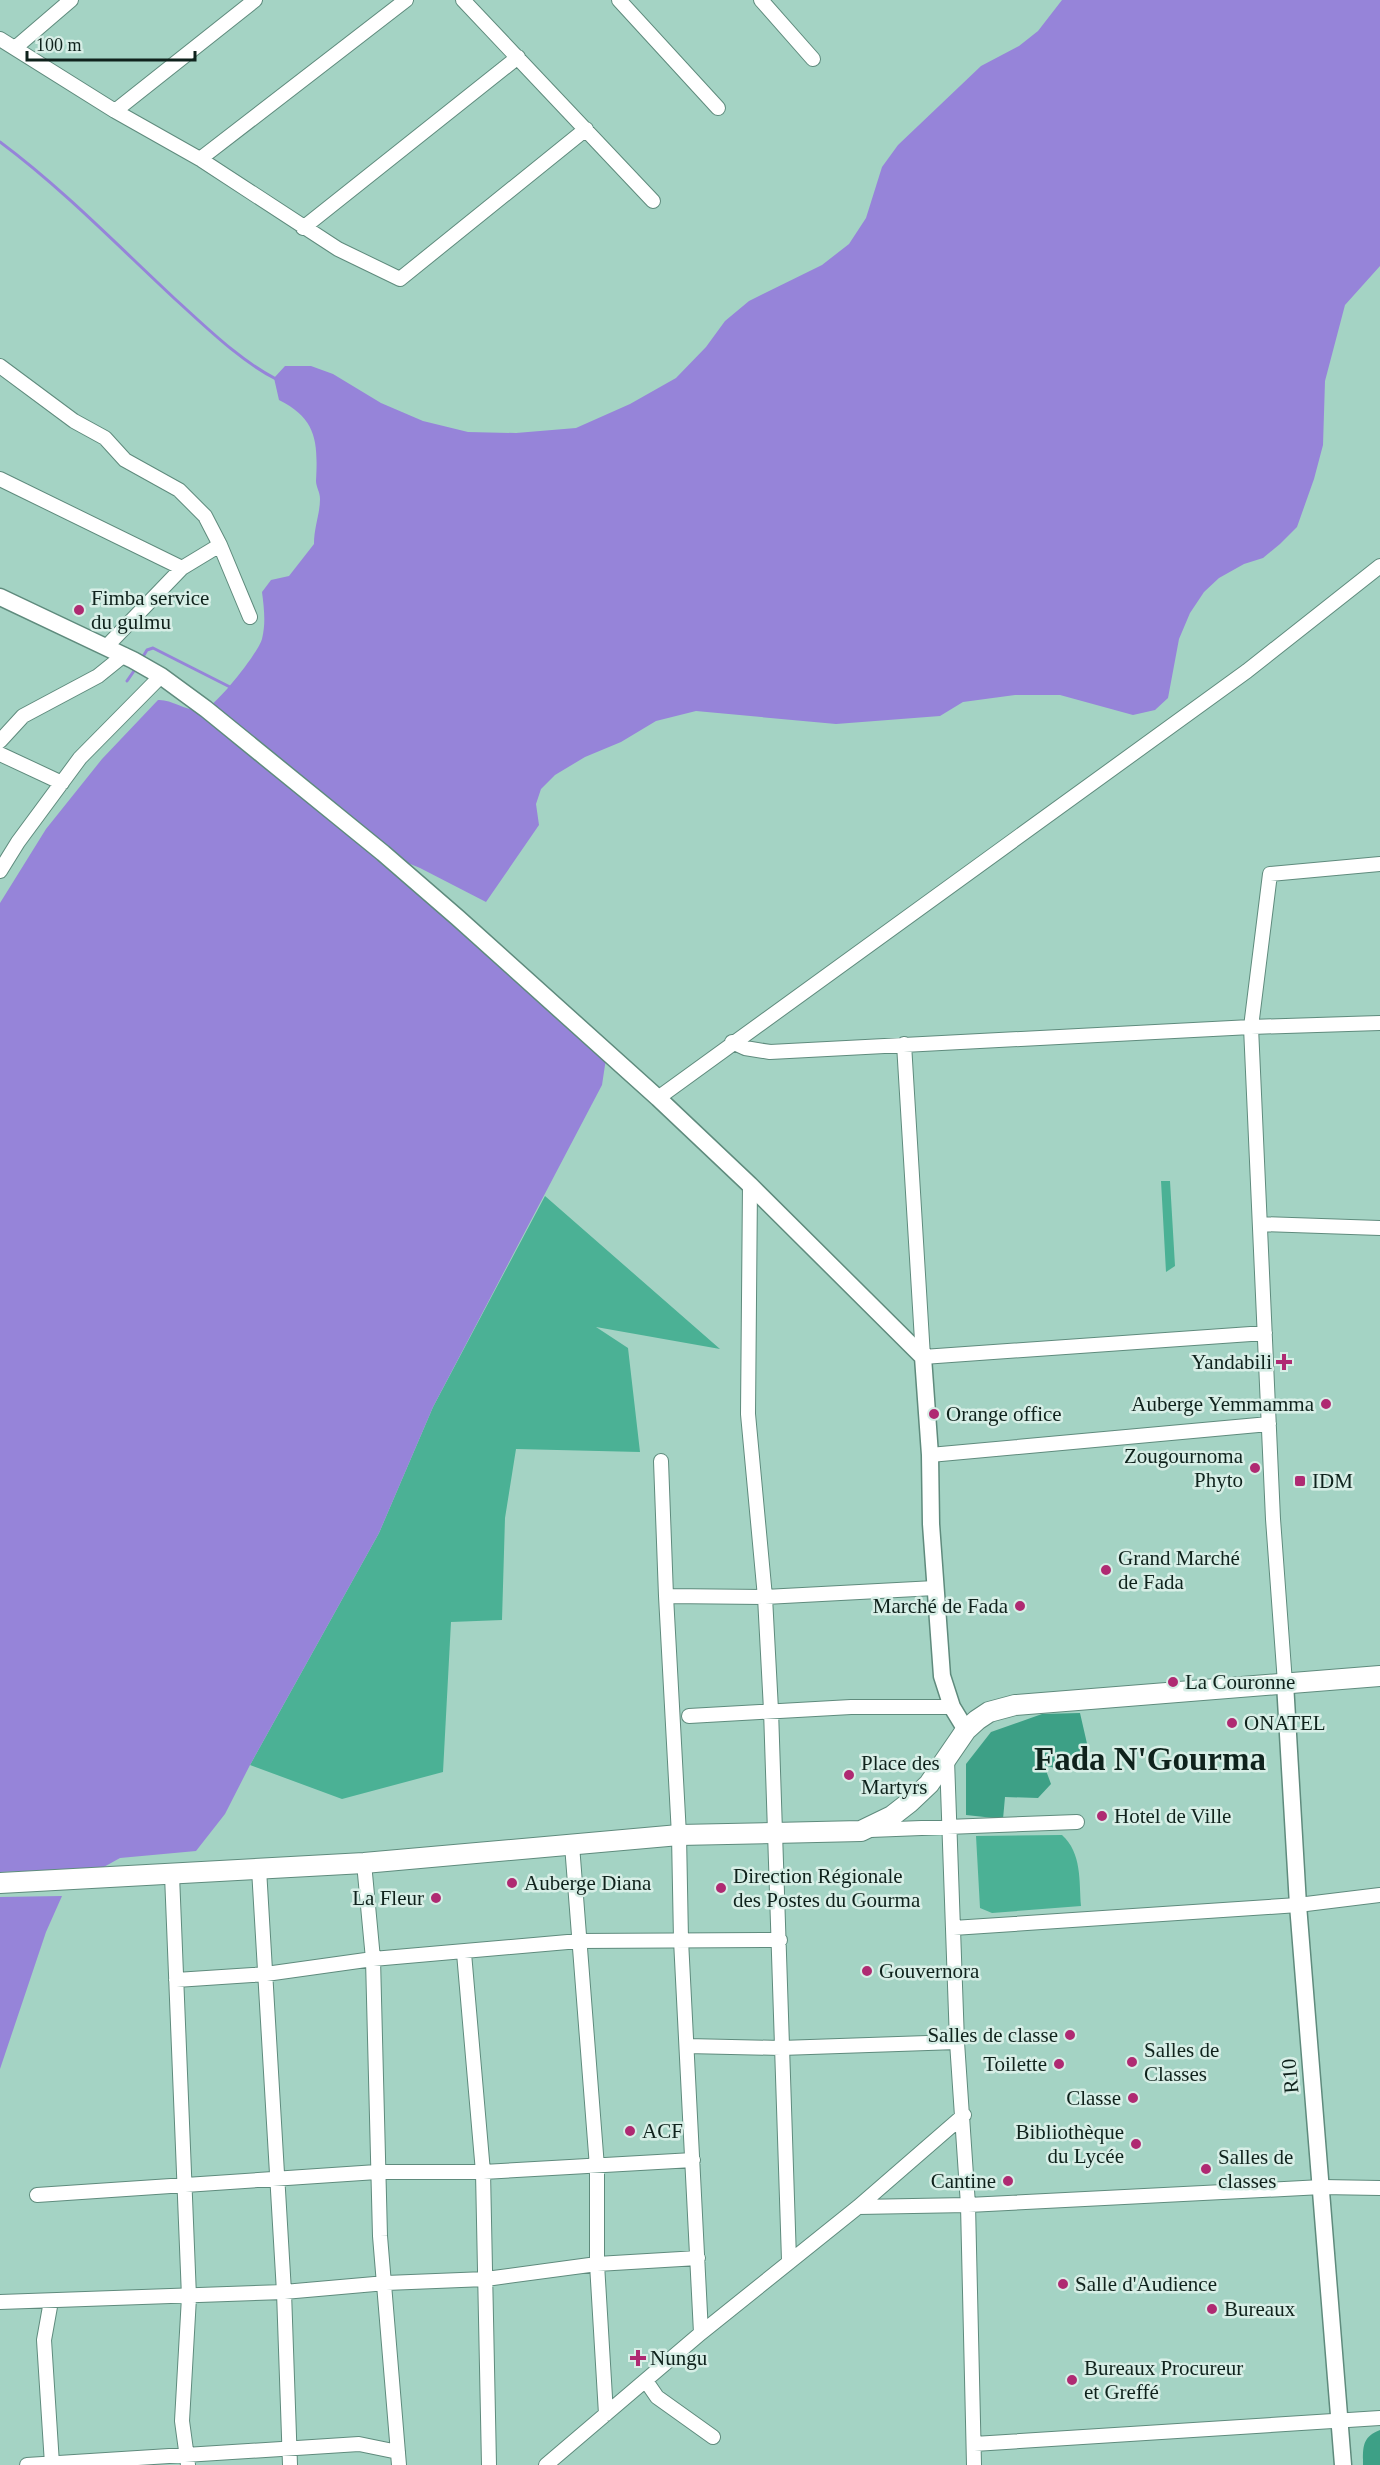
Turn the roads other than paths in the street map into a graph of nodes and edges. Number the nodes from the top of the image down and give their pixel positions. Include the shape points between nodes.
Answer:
1 (71, 0) edge
2 (255, 0) edge
3 (406, 0) edge
4 (463, 0) edge
5 (619, 0) edge
6 (761, 0) edge
7 (0, 39) edge
8 (15, 48) junction
9 (518, 57) junction
10 (813, 59) dead end
11 (718, 108) dead end
12 (115, 111) junction
13 (586, 129) junction
14 (200, 159) junction
15 (653, 201) dead end
16 (303, 228) junction
17 (0, 366) edge
18 (0, 479) edge
19 (220, 545) junction
20 (1380, 566) edge
21 (182, 568) junction
22 (0, 597) edge
23 (250, 617) dead end
24 (106, 647) junction
25 (134, 660) junction
26 (161, 676) junction
27 (0, 741) edge
28 (0, 754) edge
29 (62, 783) junction
30 (1380, 864) edge
31 (0, 871) edge
32 (1380, 1023) edge
33 (1251, 1027) junction
34 (732, 1042) junction
35 (904, 1044) junction
36 (658, 1098) junction
37 (750, 1185) junction
38 (1260, 1224) junction
39 (1380, 1228) edge
40 (1265, 1334) junction
41 (923, 1356) junction
42 (1269, 1424) junction
43 (930, 1455) junction
44 (661, 1461) dead end
45 (935, 1588) junction
46 (666, 1596) junction
47 (765, 1597) junction
48 (1380, 1676) edge
49 (1284, 1683) junction
50 (952, 1707) junction
51 (771, 1710) junction
52 (689, 1716) dead end
53 (966, 1730) junction
54 (947, 1760) junction
55 (1077, 1822) dead end
56 (948, 1827) junction
57 (861, 1831) junction
58 (774, 1832) junction
59 (679, 1835) junction
60 (572, 1845) junction
61 (364, 1863) junction
62 (259, 1869) junction
63 (172, 1875) junction
64 (0, 1883) edge
65 (1380, 1895) edge
66 (1298, 1905) junction
67 (954, 1928) junction
68 (681, 1940) junction
69 (780, 1940) junction
70 (579, 1941) junction
71 (464, 1953) junction
72 (373, 1959) junction
73 (266, 1974) junction
74 (176, 1980) junction
75 (957, 2042) junction
76 (687, 2046) junction
77 (781, 2048) junction
78 (964, 2115) junction
79 (693, 2160) junction
80 (597, 2167) junction
81 (377, 2172) junction
82 (483, 2172) junction
83 (277, 2179) junction
84 (185, 2186) junction
85 (1322, 2187) junction
86 (1380, 2188) edge
87 (37, 2195) dead end
88 (968, 2205) junction
89 (858, 2207) junction
90 (698, 2258) junction
91 (789, 2260) junction
92 (597, 2264) junction
93 (486, 2279) junction
94 (386, 2283) junction
95 (284, 2292) junction
96 (189, 2297) junction
97 (51, 2301) junction
98 (0, 2302) edge
99 (701, 2333) junction
100 (646, 2380) junction
101 (606, 2414) junction
102 (1380, 2418) edge
103 (1340, 2421) junction
104 (713, 2437) dead end
105 (974, 2444) junction
106 (289, 2449) junction
107 (399, 2459) edge
108 (188, 2461) edge
109 (77, 2463) edge
110 (52, 2464) edge
111 (27, 2465) edge
112 (290, 2465) edge
113 (489, 2465) edge
114 (546, 2465) edge
115 (974, 2465) edge
116 (1343, 2465) edge

1 - 8 street
2 - 12 street
3 - 14 street
4 - 9 street
5 - 11 street
6 - 10 street
7 - 8 street
8 - 12 street
9 - 13 street
9 - 16 street
12 - 14 street
13 - 15 street
13 - 16 street via 400,279
14 - 16 street
17 - 19 street via 74,421 105,438 125,460 179,490 204,516
18 - 21 street
19 - 21 street
19 - 23 street
20 - 34 street via 1247,671
21 - 24 street
22 - 24 main road
24 - 25 main road
25 - 26 main road
25 - 27 street via 23,716
26 - 29 street via 80,758
26 - 36 main road via 383,853
28 - 29 street
29 - 31 street
30 - 33 street via 1270,874
32 - 33 street
33 - 35 street
33 - 38 street
34 - 35 street via 770,1052
34 - 36 street
35 - 41 street
36 - 37 main road
37 - 41 main road
37 - 47 street via 748,1414
38 - 39 street
38 - 40 street
40 - 41 street
40 - 42 street
41 - 43 main road
42 - 43 street
42 - 49 street
43 - 45 main road
44 - 46 street
45 - 47 street
45 - 50 main road via 942,1676
46 - 47 street
46 - 59 street
47 - 51 street
48 - 49 highway
49 - 53 highway via 1015,1705 989,1712
49 - 66 main road, R10
50 - 51 street
50 - 53 main road
51 - 52 street
51 - 58 street
53 - 54 highway
54 - 56 street
54 - 57 highway via 910,1802
55 - 56 street
56 - 57 street
56 - 67 street
57 - 58 highway
58 - 59 highway
58 - 69 street
59 - 60 highway
59 - 68 street
60 - 61 highway
60 - 70 street
61 - 62 highway
61 - 72 street
62 - 63 highway
62 - 73 street
63 - 64 highway
63 - 74 street
65 - 66 street
66 - 67 street
66 - 85 main road, R10
67 - 75 street
68 - 69 street
68 - 70 street
68 - 76 street
69 - 77 street
70 - 71 street
70 - 80 street
71 - 72 street
71 - 82 street
72 - 73 street
72 - 81 street
73 - 74 street
73 - 83 street
74 - 84 street
75 - 77 street
75 - 78 street
76 - 77 street
76 - 79 street
77 - 91 street
78 - 88 street
78 - 89 street
79 - 80 street
79 - 90 street
80 - 82 street
80 - 92 street
81 - 82 street
81 - 83 street
81 - 94 street
82 - 93 street
83 - 84 street
83 - 95 street
84 - 87 street
84 - 96 street
85 - 86 street
85 - 88 street
85 - 103 main road, R10
88 - 89 street
88 - 105 street
89 - 91 street
90 - 92 street
90 - 99 street
91 - 99 street
92 - 93 street
92 - 101 street
93 - 94 street
93 - 113 street
94 - 95 street
94 - 107 street
95 - 96 street
95 - 106 street
96 - 97 street
96 - 108 street via 182,2421
97 - 98 street
97 - 110 street via 44,2340
99 - 100 street
100 - 101 street
100 - 104 street via 657,2397
101 - 114 street
102 - 103 street
103 - 105 street
103 - 116 main road, R10
105 - 115 street
106 - 107 street via 359,2444
106 - 108 street
106 - 112 street
108 - 109 street
109 - 110 street
110 - 111 street

